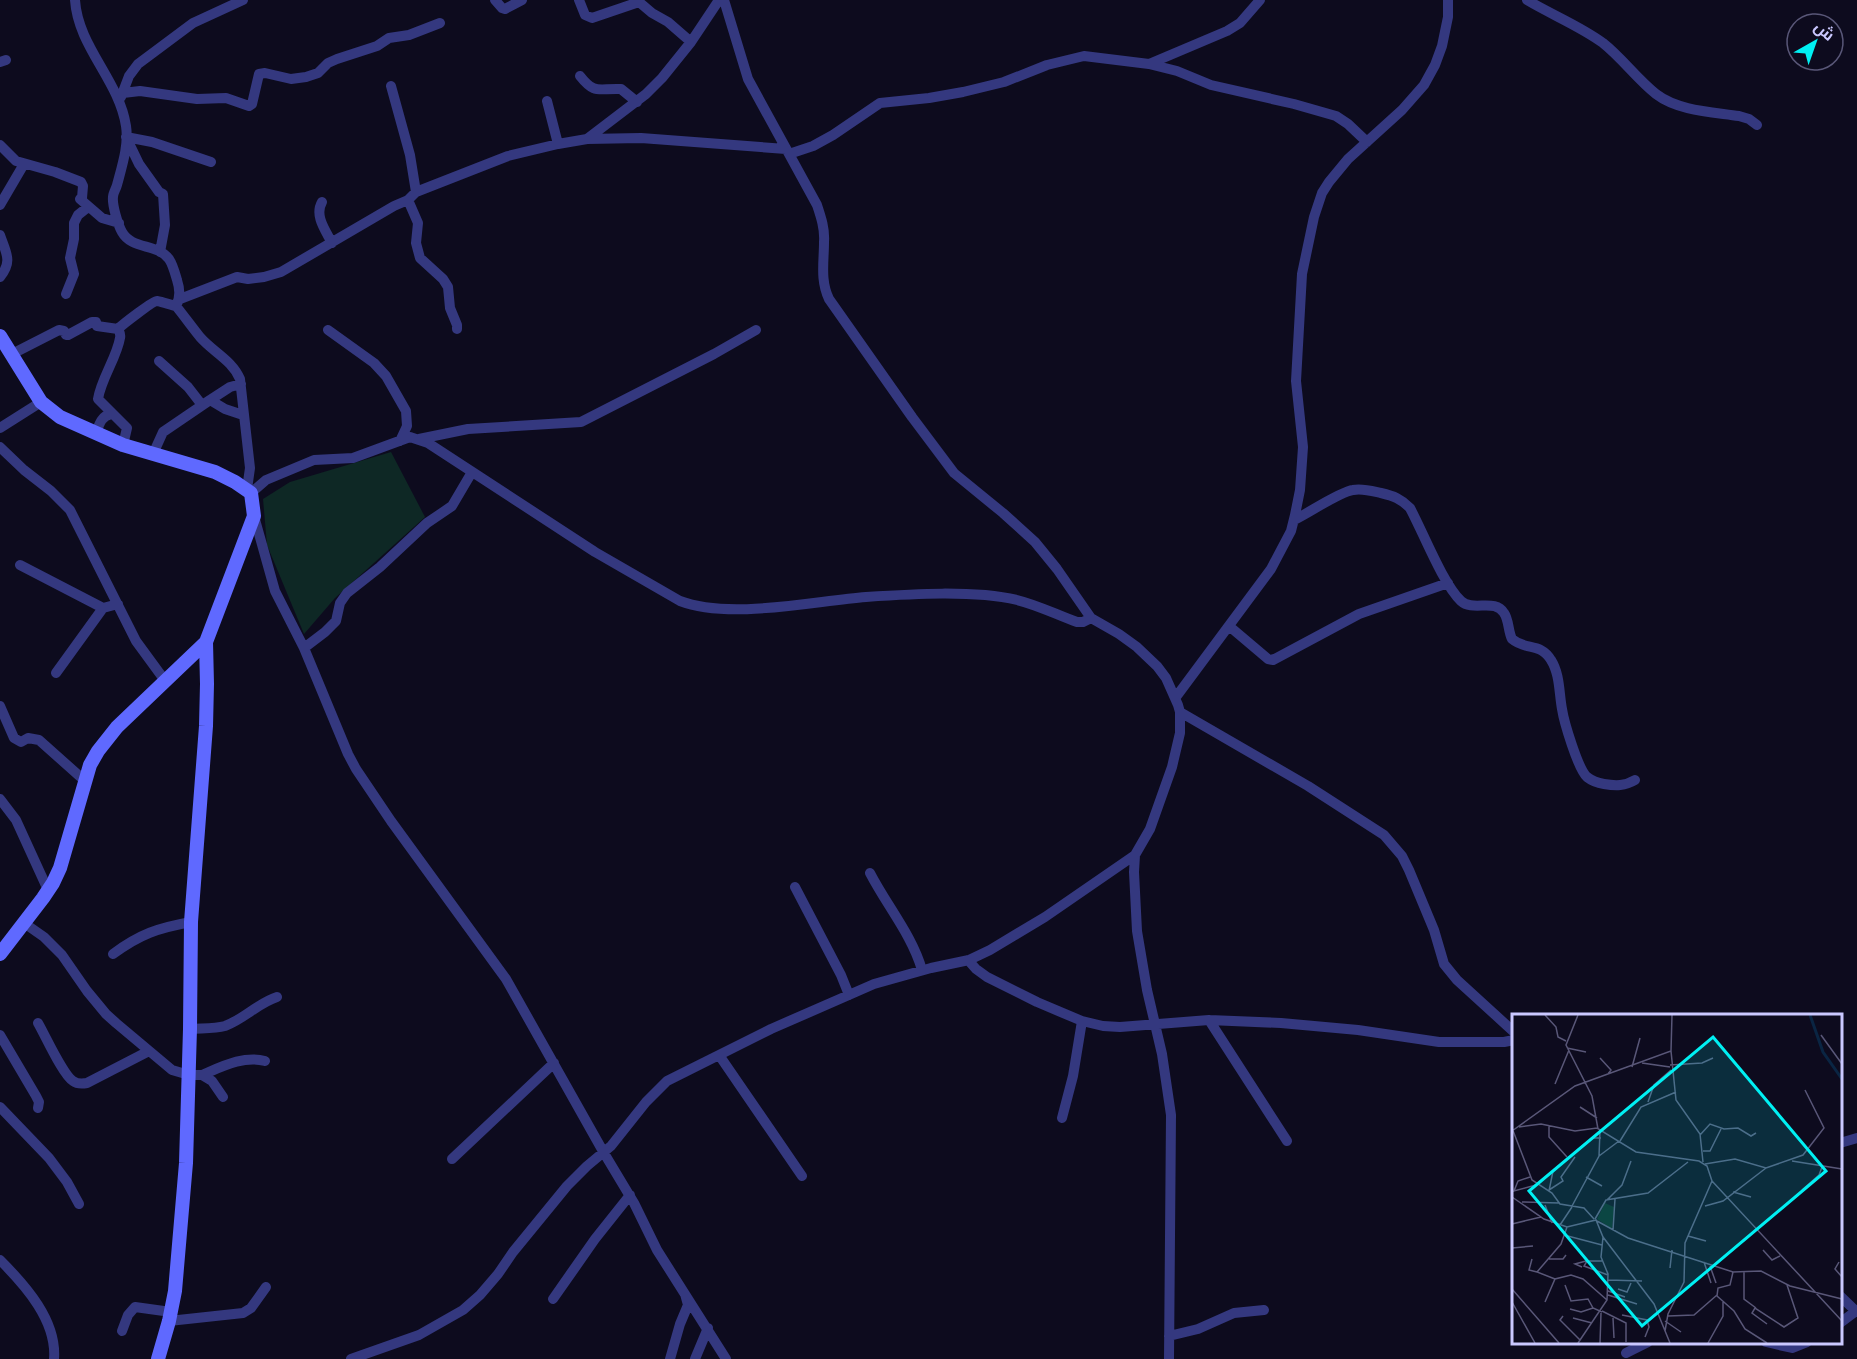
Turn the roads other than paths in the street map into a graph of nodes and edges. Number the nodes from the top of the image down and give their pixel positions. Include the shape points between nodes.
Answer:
1 (75, 0) edge
2 (243, 0) edge
3 (495, 0) edge
4 (522, 0) edge
5 (579, 0) edge
6 (719, 0) edge
7 (724, 0) edge
8 (1260, 0) edge
9 (1448, 0) edge
10 (1527, 0) edge
11 (440, 23) dead end
12 (691, 42) junction
13 (1149, 64) junction
14 (580, 76) dead end
15 (391, 86) dead end
16 (121, 98) junction
17 (547, 101) dead end
18 (637, 102) junction
19 (1757, 125) dead end
20 (126, 137) junction
21 (587, 139) junction
22 (1367, 142) junction
23 (558, 144) junction
24 (0, 145) edge
25 (787, 151) junction
26 (212, 162) dead end
27 (24, 164) junction
28 (416, 192) junction
29 (408, 200) junction
30 (322, 202) dead end
31 (0, 205) edge
32 (88, 207) junction
33 (119, 223) junction
34 (0, 235) edge
35 (332, 243) junction
36 (160, 252) junction
37 (0, 277) edge
38 (66, 294) dead end
39 (178, 302) junction
40 (118, 329) junction
41 (457, 329) dead end
42 (328, 330) dead end
43 (756, 330) dead end
44 (0, 336) edge
45 (12, 354) junction
46 (159, 361) dead end
47 (241, 384) junction
48 (41, 402) junction
49 (206, 403) junction
50 (111, 414) junction
51 (243, 415) junction
52 (0, 428) edge
53 (96, 433) junction
54 (419, 439) junction
55 (400, 441) junction
56 (123, 445) junction
57 (0, 447) edge
58 (153, 454) junction
59 (472, 472) junction
60 (249, 491) junction
61 (254, 516) junction
62 (1294, 520) junction
63 (20, 565) dead end
64 (1448, 583) junction
65 (118, 604) junction
66 (103, 608) junction
67 (1091, 618) junction
68 (1229, 626) junction
69 (206, 642) junction
70 (304, 648) junction
71 (56, 673) dead end
72 (166, 682) junction
73 (1176, 698) junction
74 (0, 706) edge
75 (1180, 712) junction
76 (1635, 780) dead end
77 (85, 781) junction
78 (0, 799) edge
79 (1135, 855) junction
80 (870, 873) dead end
81 (795, 886) dead end
82 (48, 890) junction
83 (191, 922) junction
84 (24, 923) junction
85 (0, 954) edge
86 (113, 954) dead end
87 (968, 960) junction
88 (922, 970) junction
89 (849, 995) junction
90 (277, 997) dead end
91 (1209, 1020) junction
92 (1082, 1021) junction
93 (38, 1023) dead end
94 (1155, 1023) junction
95 (190, 1029) junction
96 (1512, 1030) edge
97 (0, 1035) edge
98 (1512, 1040) edge
99 (149, 1051) junction
100 (719, 1055) junction
101 (265, 1061) dead end
102 (554, 1064) junction
103 (195, 1075) junction
104 (223, 1097) dead end
105 (0, 1107) edge
106 (38, 1108) dead end
107 (1062, 1118) dead end
108 (1857, 1138) edge
109 (1287, 1141) dead end
110 (1842, 1142) edge
111 (604, 1153) junction
112 (452, 1159) dead end
113 (802, 1176) dead end
114 (630, 1195) junction
115 (79, 1204) dead end
116 (0, 1260) edge
117 (266, 1287) dead end
118 (684, 1291) junction
119 (1842, 1298) edge
120 (553, 1299) dead end
121 (1264, 1310) dead end
122 (1856, 1312) edge
123 (170, 1316) junction
124 (1842, 1322) edge
125 (708, 1328) junction
126 (122, 1331) dead end
127 (1169, 1336) junction
128 (1644, 1344) edge
129 (1775, 1344) edge
130 (1802, 1344) edge
131 (1626, 1353) dead end
132 (54, 1359) edge
133 (158, 1359) edge
134 (351, 1359) edge
135 (670, 1359) edge
136 (695, 1359) edge
137 (726, 1359) edge
138 (1169, 1359) edge

1 - 16 street via 82,32
2 - 16 street via 193,23 138,64
3 - 4 street via 505,9
5 - 12 street via 585,15 592,18 639,2
6 - 12 street
7 - 25 street via 748,79
8 - 13 street via 1240,23 1227,31
9 - 22 street via 1448,17 1436,65 1402,110
10 - 19 street via 1603,43 1666,101 1739,116
11 - 16 street via 389,38 328,63 318,73 306,77 259,74 249,106 226,98 197,99 140,91
12 - 18 street
13 - 22 street via 1211,85 1336,116
13 - 25 street via 1084,57 963,92 880,103 813,146
14 - 18 street via 589,87 621,89
15 - 28 street
16 - 20 street
17 - 23 street
18 - 21 street
20 - 26 street
20 - 33 street via 113,195
20 - 36 street via 139,164 163,194 165,225
21 - 23 street
21 - 25 street via 641,138
22 - 62 street via 1338,170 1322,193 1302,274 1296,381 1303,447
23 - 28 street via 508,156
24 - 27 street
25 - 67 street via 817,205 822,222 823,286 829,299 939,454 966,484 1035,542
27 - 31 street
27 - 32 street via 81,182 81,199
28 - 29 street
29 - 35 street
29 - 41 street via 418,223 416,243 420,258 446,284
30 - 35 street via 320,216
32 - 33 street via 102,218
32 - 38 street via 74,223 70,258 74,274
33 - 36 street via 126,239
34 - 37 street via 8,262
35 - 39 street via 281,272 248,279 237,277
36 - 39 street via 173,266
39 - 40 street via 150,304
39 - 47 street via 200,337 238,373
40 - 45 street via 92,322 68,335 59,330
40 - 50 street via 121,337 98,399
42 - 55 street via 386,376 406,411 407,426
43 - 54 street via 581,422 468,429
44 - 45 street
45 - 48 street
46 - 49 street
47 - 49 street
47 - 51 street
48 - 52 street
48 - 53 street via 60,417
49 - 51 street
49 - 58 street via 163,432
50 - 53 street via 102,420
50 - 56 street via 127,428
51 - 60 street
53 - 56 street
54 - 55 street
54 - 59 street
55 - 60 street via 353,458 314,460
56 - 58 street
57 - 65 street via 70,510
58 - 60 street via 215,472
59 - 67 street via 595,552 694,606 723,609 866,597 973,595 1014,599 1077,622
59 - 70 street via 452,506 347,593 336,621
60 - 61 street
61 - 69 street
61 - 70 street via 271,580
62 - 64 street via 1354,490 1396,497 1410,508
62 - 68 street via 1271,569
63 - 66 street
64 - 68 street via 1359,614 1273,660
64 - 76 street via 1467,605 1502,610 1512,639 1542,649 1553,662 1564,721 1586,777 1615,786
65 - 66 street
65 - 72 street via 136,641
66 - 71 street
67 - 73 street via 1146,656 1166,678
68 - 73 street
69 - 72 street
69 - 83 street via 206,726
70 - 102 street via 356,768 506,979
72 - 77 street via 117,727 98,751
73 - 75 street
74 - 77 street via 14,738 19,742 28,738 39,740
75 - 79 street via 1172,767 1150,829
75 - 96 street via 1384,835 1409,870 1444,964
77 - 82 street via 60,868
78 - 82 street via 16,820
79 - 87 street via 1036,922
79 - 94 street via 1137,931
80 - 88 street via 914,947
81 - 89 street
82 - 84 street
83 - 86 street via 149,932
83 - 95 street
84 - 85 street
84 - 99 street via 62,955 106,1014
87 - 88 street
87 - 92 street via 1006,987
88 - 89 street
89 - 100 street
90 - 95 street via 226,1025
91 - 94 street
91 - 98 street via 1358,1030 1439,1042
91 - 109 street
92 - 94 street via 1119,1027
92 - 107 street
93 - 99 street via 65,1072 78,1083 87,1083
94 - 127 street via 1171,1115
95 - 103 street
97 - 106 street via 36,1096
99 - 103 street via 172,1070
100 - 111 street via 667,1081
100 - 113 street
101 - 103 street via 255,1058
102 - 111 street
102 - 112 street
103 - 104 street via 212,1081
103 - 123 street via 179,1268
105 - 115 street via 49,1158
108 - 110 street
111 - 114 street
111 - 134 street via 567,1186 498,1274 463,1311 419,1335
114 - 118 street via 657,1250
114 - 120 street
116 - 132 street via 45,1317
117 - 123 street via 243,1313
118 - 125 street
118 - 135 street via 688,1305
119 - 122 street
121 - 127 street via 1234,1313 1198,1329
122 - 124 street
123 - 126 street via 133,1307
123 - 133 street
125 - 136 street
125 - 137 street
127 - 138 street
128 - 131 street
129 - 130 street via 1792,1348

